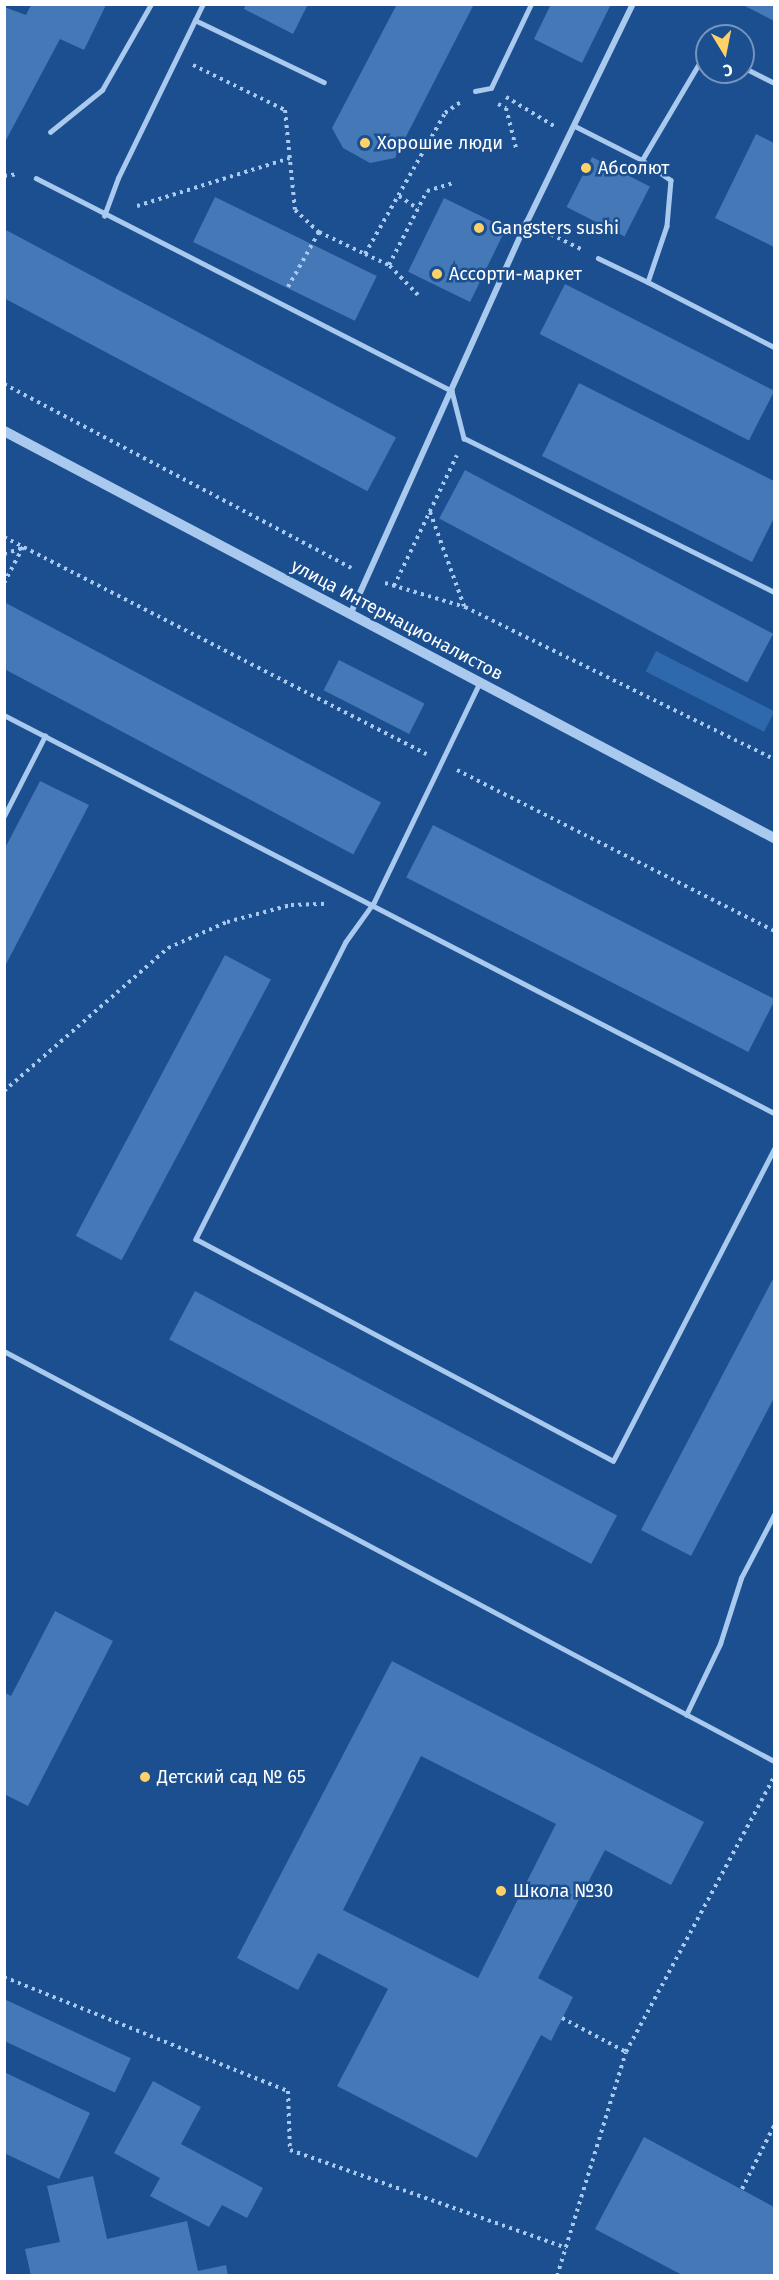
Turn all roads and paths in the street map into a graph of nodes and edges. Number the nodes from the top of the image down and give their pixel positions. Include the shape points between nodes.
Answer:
1 (151, 4) edge
2 (203, 4) edge
3 (531, 4) edge
4 (633, 4) edge
5 (195, 20) junction
6 (177, 58) junction
7 (695, 70) edge
8 (755, 74) edge
9 (324, 82) dead end
10 (774, 83) edge
11 (491, 88) junction
12 (475, 91) junction
13 (575, 126) junction
14 (50, 132) dead end
15 (570, 136) junction
16 (516, 148) dead end
17 (290, 158) junction
18 (642, 160) junction
19 (36, 178) dead end
20 (454, 183) dead end
21 (399, 196) junction
22 (418, 209) junction
23 (104, 216) junction
24 (527, 222) junction
25 (319, 232) junction
26 (574, 246) dead end
27 (365, 254) junction
28 (598, 258) dead end
29 (389, 265) junction
30 (648, 282) junction
31 (418, 295) dead end
32 (278, 304) junction
33 (774, 347) edge
34 (4, 384) edge
35 (452, 391) junction
36 (4, 430) edge
37 (464, 438) junction
38 (430, 512) junction
39 (4, 537) edge
40 (23, 547) junction
41 (4, 554) edge
42 (368, 578) junction
43 (4, 583) edge
44 (394, 586) junction
45 (774, 592) edge
46 (465, 607) junction
47 (350, 615) junction
48 (480, 683) junction
49 (4, 715) edge
50 (45, 736) junction
51 (774, 759) edge
52 (443, 763) junction
53 (4, 816) edge
54 (774, 838) edge
55 (374, 903) junction
56 (774, 931) edge
57 (4, 1091) edge
58 (774, 1113) edge
59 (774, 1149) edge
60 (4, 1351) edge
61 (774, 1515) edge
62 (686, 1715) junction
63 (774, 1761) edge
64 (774, 1776) edge
65 (4, 1977) edge
66 (562, 2018) dead end
67 (626, 2052) junction
68 (774, 2127) edge
69 (742, 2189) dead end
70 (566, 2248) junction
71 (557, 2276) edge

1 - 14 lane via 102,90
2 - 5 lane
3 - 11 lane
4 - 13 street
5 - 6 lane
5 - 9 lane
6 - 17 path via 285,110
6 - 23 lane via 118,178
7 - 18 lane
8 - 10 lane
11 - 12 lane
11 - 15 path
12 - 16 path via 507,108
12 - 21 path via 445,113
13 - 15 street
13 - 18 lane
15 - 24 street
17 - 23 path
17 - 25 path via 296,210
18 - 30 lane via 671,180 667,226
19 - 23 lane
20 - 22 path via 427,191
21 - 22 path
21 - 27 path
22 - 29 path
23 - 32 lane
24 - 26 path
24 - 35 street
25 - 27 path
25 - 32 path
27 - 29 path
28 - 30 lane
29 - 31 path
30 - 33 lane
32 - 35 lane
34 - 42 path, улица Интернационалистов
35 - 37 lane
35 - 42 street
36 - 47 street, улица Интернационалистов
37 - 38 path
37 - 45 lane
38 - 44 path
38 - 46 path
39 - 40 path
40 - 41 path
40 - 43 path
40 - 52 path
42 - 44 path, улица Интернационалистов
42 - 47 street
44 - 46 path, улица Интернационалистов
46 - 51 path, улица Интернационалистов
47 - 48 street, улица Интернационалистов
48 - 52 lane
48 - 54 street, улица Интернационалистов
49 - 50 lane
50 - 53 lane
50 - 55 lane
52 - 55 lane
52 - 56 path
55 - 57 path via 291,905 227,922 168,948
55 - 58 lane
55 - 59 lane via 346,942 196,1239 613,1461
60 - 62 lane
61 - 62 lane via 741,1578 720,1644
62 - 63 lane
64 - 67 path
65 - 70 path via 288,2091 290,2150
66 - 67 path
67 - 70 path
68 - 69 path
70 - 71 path

